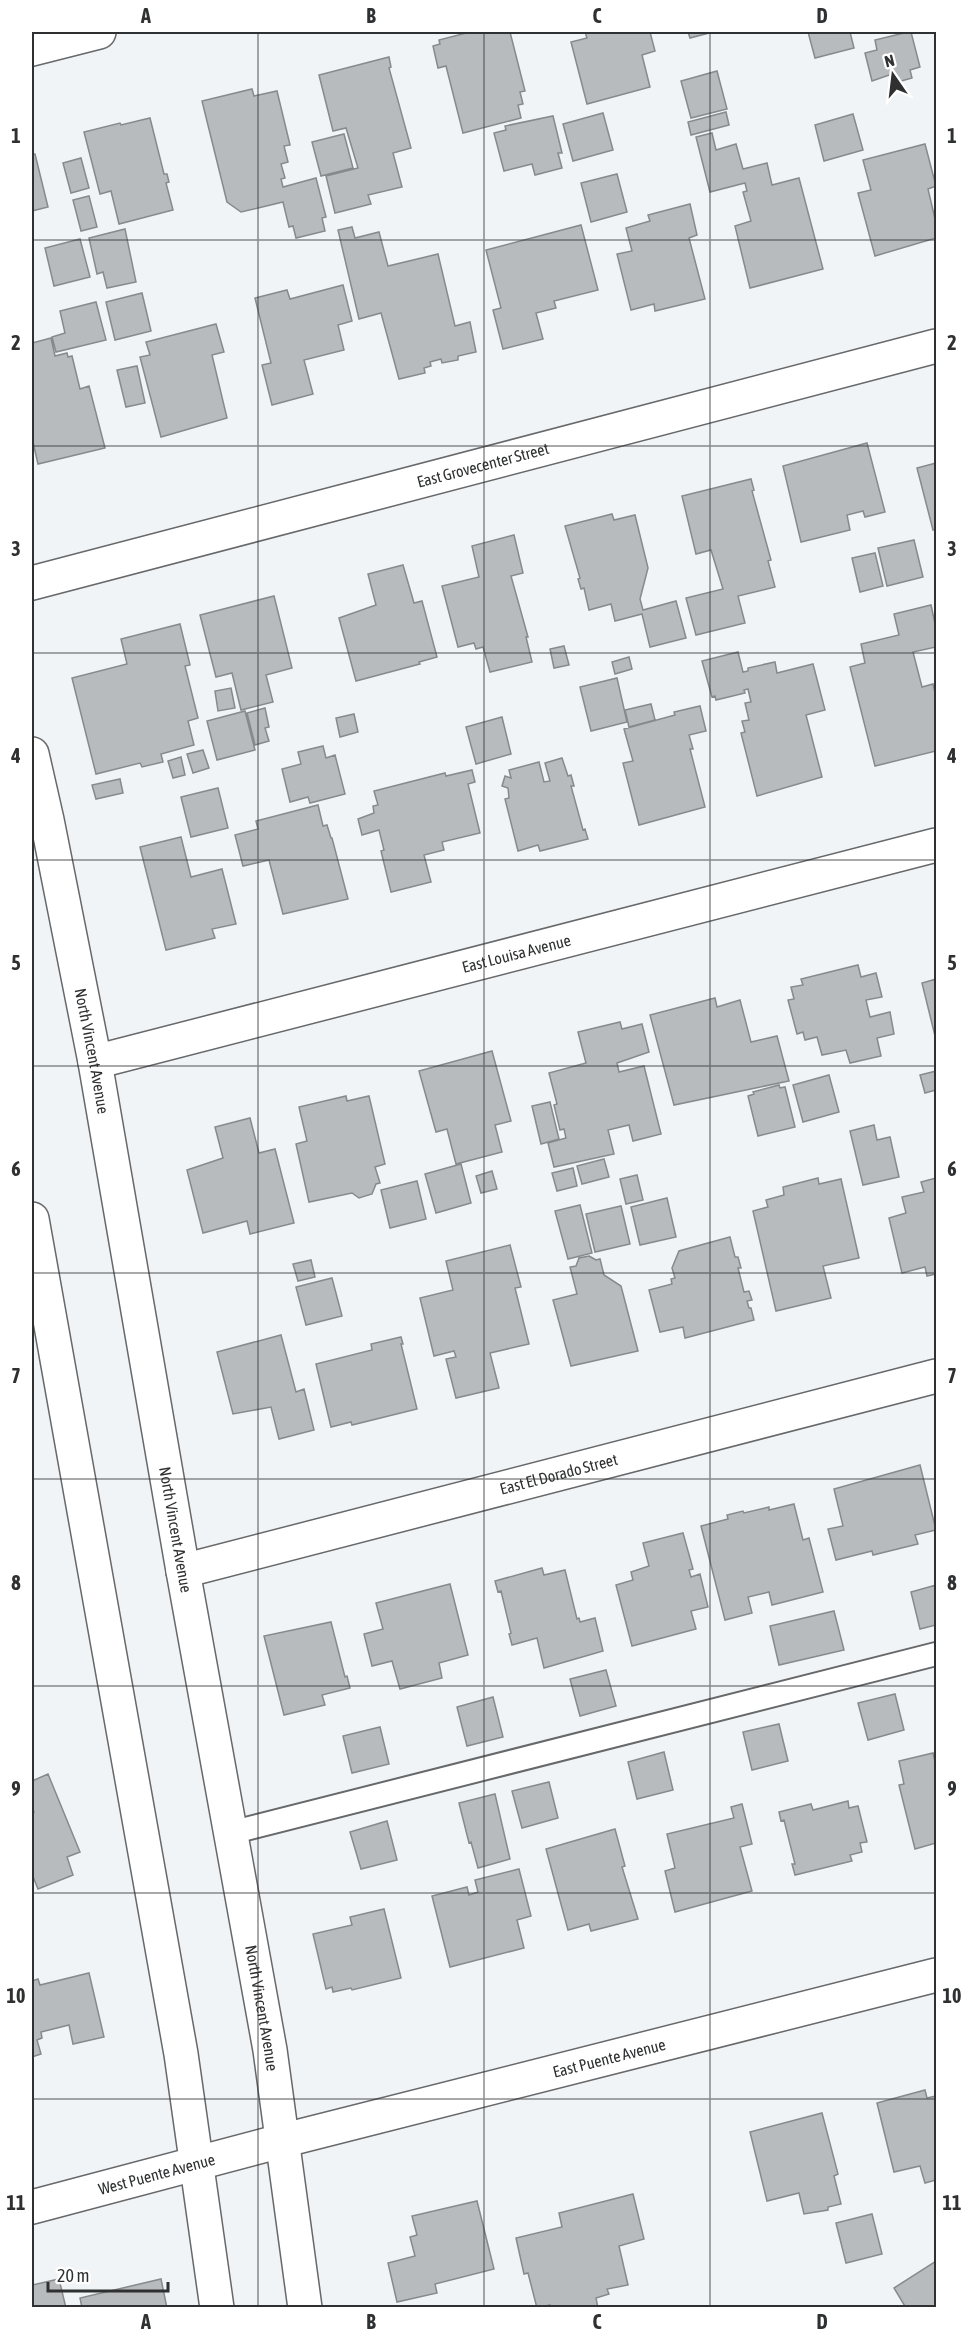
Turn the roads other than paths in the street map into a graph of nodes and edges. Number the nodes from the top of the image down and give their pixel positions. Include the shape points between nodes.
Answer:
1 (99, 32) edge
2 (32, 49) edge
3 (936, 346) edge
4 (32, 583) edge
5 (32, 754) edge
6 (936, 845) edge
7 (95, 1062) junction
8 (32, 1219) edge
9 (936, 1376) edge
10 (183, 1571) junction
11 (936, 1654) edge
12 (230, 1833) junction
13 (936, 1975) edge
14 (281, 2141) junction
15 (198, 2164) junction
16 (32, 2207) edge
17 (217, 2307) edge
18 (305, 2307) edge

1 - 2 main road
3 - 4 main road, East Grovecenter Street
5 - 7 main road, North Vincent Avenue
6 - 7 main road, East Louisa Avenue
7 - 10 main road, North Vincent Avenue
8 - 15 main road
9 - 10 main road, East El Dorado Street
10 - 12 main road, North Vincent Avenue
11 - 12 lane
12 - 14 main road, North Vincent Avenue via 270,2050
13 - 14 main road, East Puente Avenue
14 - 15 main road, West Puente Avenue
14 - 18 main road, North Vincent Avenue
15 - 16 main road, West Puente Avenue
15 - 17 main road

